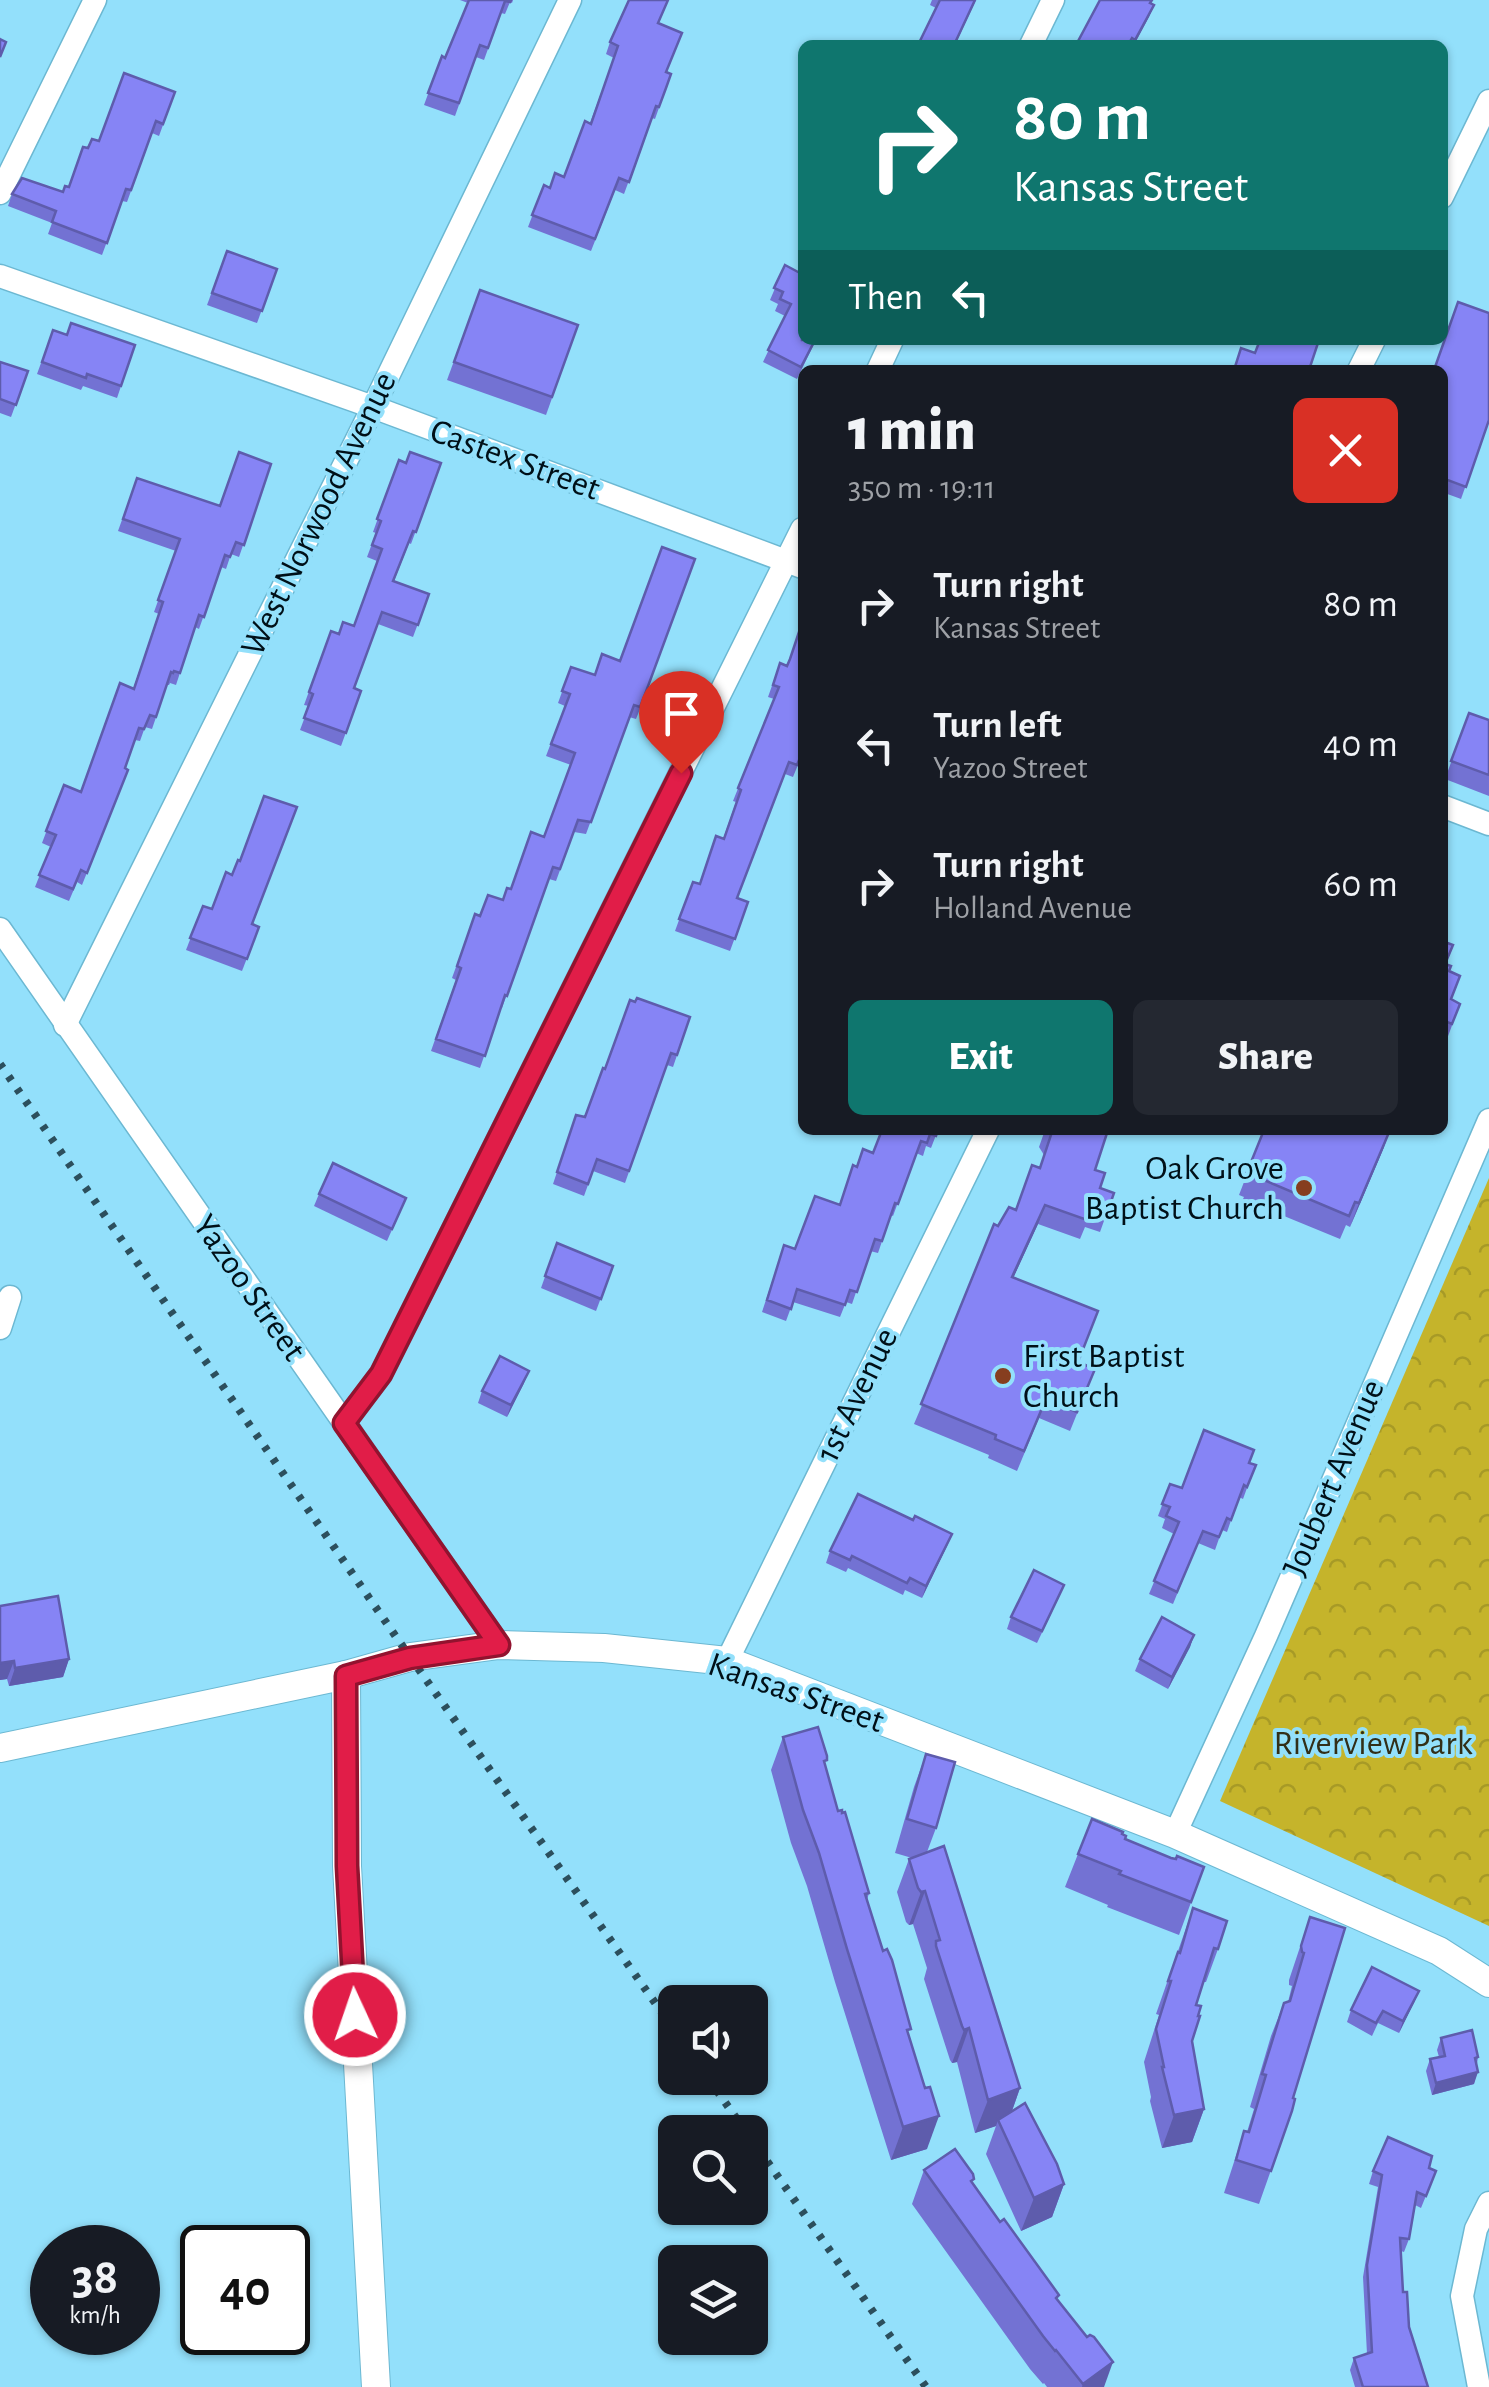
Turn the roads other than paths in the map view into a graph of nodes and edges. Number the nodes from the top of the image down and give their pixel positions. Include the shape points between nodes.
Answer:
1 (95, 0) edge
2 (570, 0) edge
3 (1052, 0) edge
4 (1033, 40) edge
5 (1489, 101) edge
6 (1448, 185) edge
7 (0, 193) edge
8 (0, 276) edge
9 (373, 407) junction
10 (795, 564) edge
11 (1448, 808) edge
12 (1489, 824) edge
13 (0, 930) edge
14 (64, 1025) junction
15 (1489, 1120) edge
16 (986, 1135) edge
17 (10, 1298) dead end
18 (0, 1328) edge
19 (344, 1423) junction
20 (499, 1645) junction
21 (726, 1661) junction
22 (346, 1676) junction
23 (0, 1748) edge
24 (1175, 1834) junction
25 (1489, 1983) edge
26 (1489, 2204) edge
27 (376, 2387) edge
28 (1480, 2387) edge

1 - 7 street
2 - 9 street, West Norwood Avenue
3 - 4 street
5 - 6 street
8 - 9 street, Castex Street
9 - 10 street, Castex Street
9 - 14 street, West Norwood Avenue
10 - 19 street via 381,1374
11 - 12 street
13 - 14 street, Yazoo Street
14 - 19 street, Yazoo Street
15 - 24 street, Joubert Avenue
16 - 21 street, 1st Avenue
17 - 18 street
19 - 20 street, Yazoo Street
20 - 21 street, Kansas Street
20 - 22 street, Kansas Street
21 - 24 street, Kansas Street
22 - 23 street, Kansas Street
22 - 27 street via 347,1866
24 - 25 street, Kansas Street via 1439,1951
26 - 28 street via 1476,2229 1462,2296

